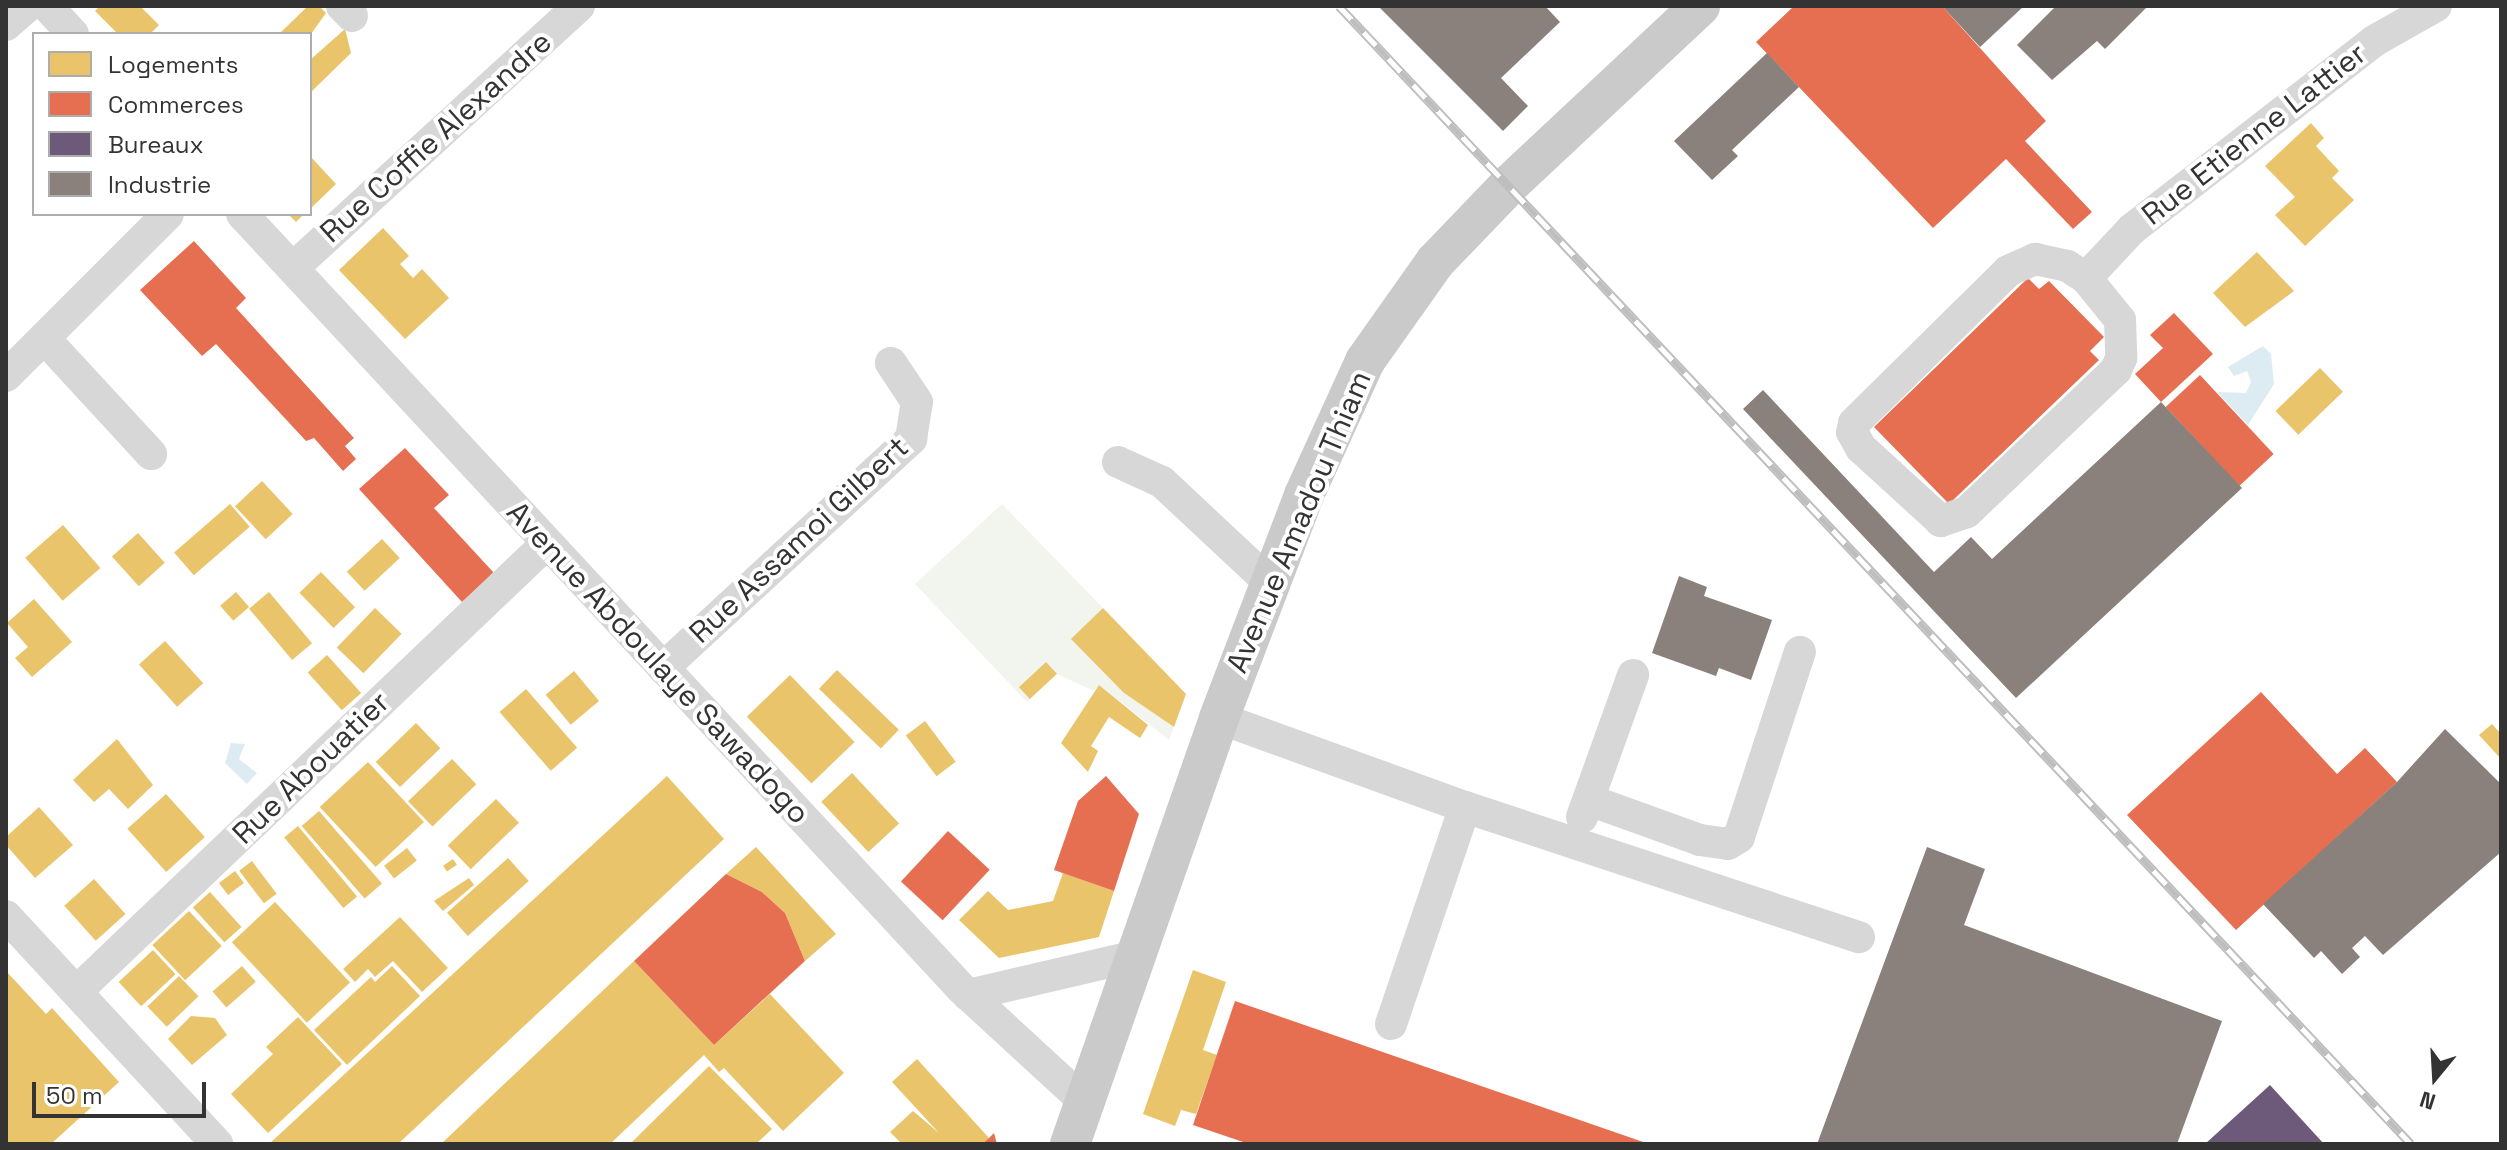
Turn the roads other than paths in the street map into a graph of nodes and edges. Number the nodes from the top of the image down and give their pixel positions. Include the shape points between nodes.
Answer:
1 (28, 6) edge
2 (47, 6) edge
3 (579, 6) edge
4 (1700, 6) edge
5 (2436, 6) edge
6 (6, 25) edge
7 (71, 32) edge
8 (166, 216) edge
9 (244, 216) edge
10 (293, 268) junction
11 (2086, 278) junction
12 (44, 338) junction
13 (891, 363) dead end
14 (6, 376) edge
15 (151, 454) dead end
16 (1118, 462) dead end
17 (546, 544) junction
18 (1270, 583) junction
19 (1800, 652) dead end
20 (663, 668) junction
21 (1633, 675) dead end
22 (1219, 718) junction
23 (1589, 800) junction
24 (1465, 807) junction
25 (1572, 842) junction
26 (6, 916) edge
27 (1859, 937) dead end
28 (1136, 956) junction
29 (77, 991) junction
30 (968, 995) junction
31 (1391, 1024) dead end
32 (1085, 1102) junction
33 (217, 1144) edge
34 (1070, 1144) edge

1 - 6 street
2 - 7 street
3 - 10 street, Rue Coffie Alexandre
4 - 18 main road, Avenue Amadou Thiam via 1511,183 1435,262 1393,317 1342,409
5 - 11 street, Rue Etienne Lattier via 2374,41 2132,229
8 - 12 street
9 - 10 street, Avenue Abdoulaye Sawadogo
10 - 17 street, Avenue Abdoulaye Sawadogo
11 - 11 street via 2067,266 2035,259 2008,271 1854,423 1852,432 1861,448 1927,514 1941,521 1967,512 2116,370 2123,348 2120,320
12 - 14 street
12 - 15 street
13 - 20 street, Rue Assamoi Gilbert via 917,402 911,439
16 - 18 street via 1162,482
17 - 20 street, Avenue Abdoulaye Sawadogo
17 - 29 street, Rue Abouatier
18 - 22 main road, Avenue Amadou Thiam
19 - 23 street via 1739,837 1728,844 1700,840
20 - 30 street, Avenue Abdoulaye Sawadogo
21 - 23 street
22 - 24 street
22 - 28 main road, Avenue Amadou Thiam
23 - 25 street
24 - 25 street
24 - 31 street
25 - 27 street
26 - 29 street
28 - 30 street
28 - 32 main road, Avenue Amadou Thiam
29 - 33 street
30 - 32 street, Avenue Abdoulaye Sawadogo
32 - 34 main road, Avenue Amadou Thiam

